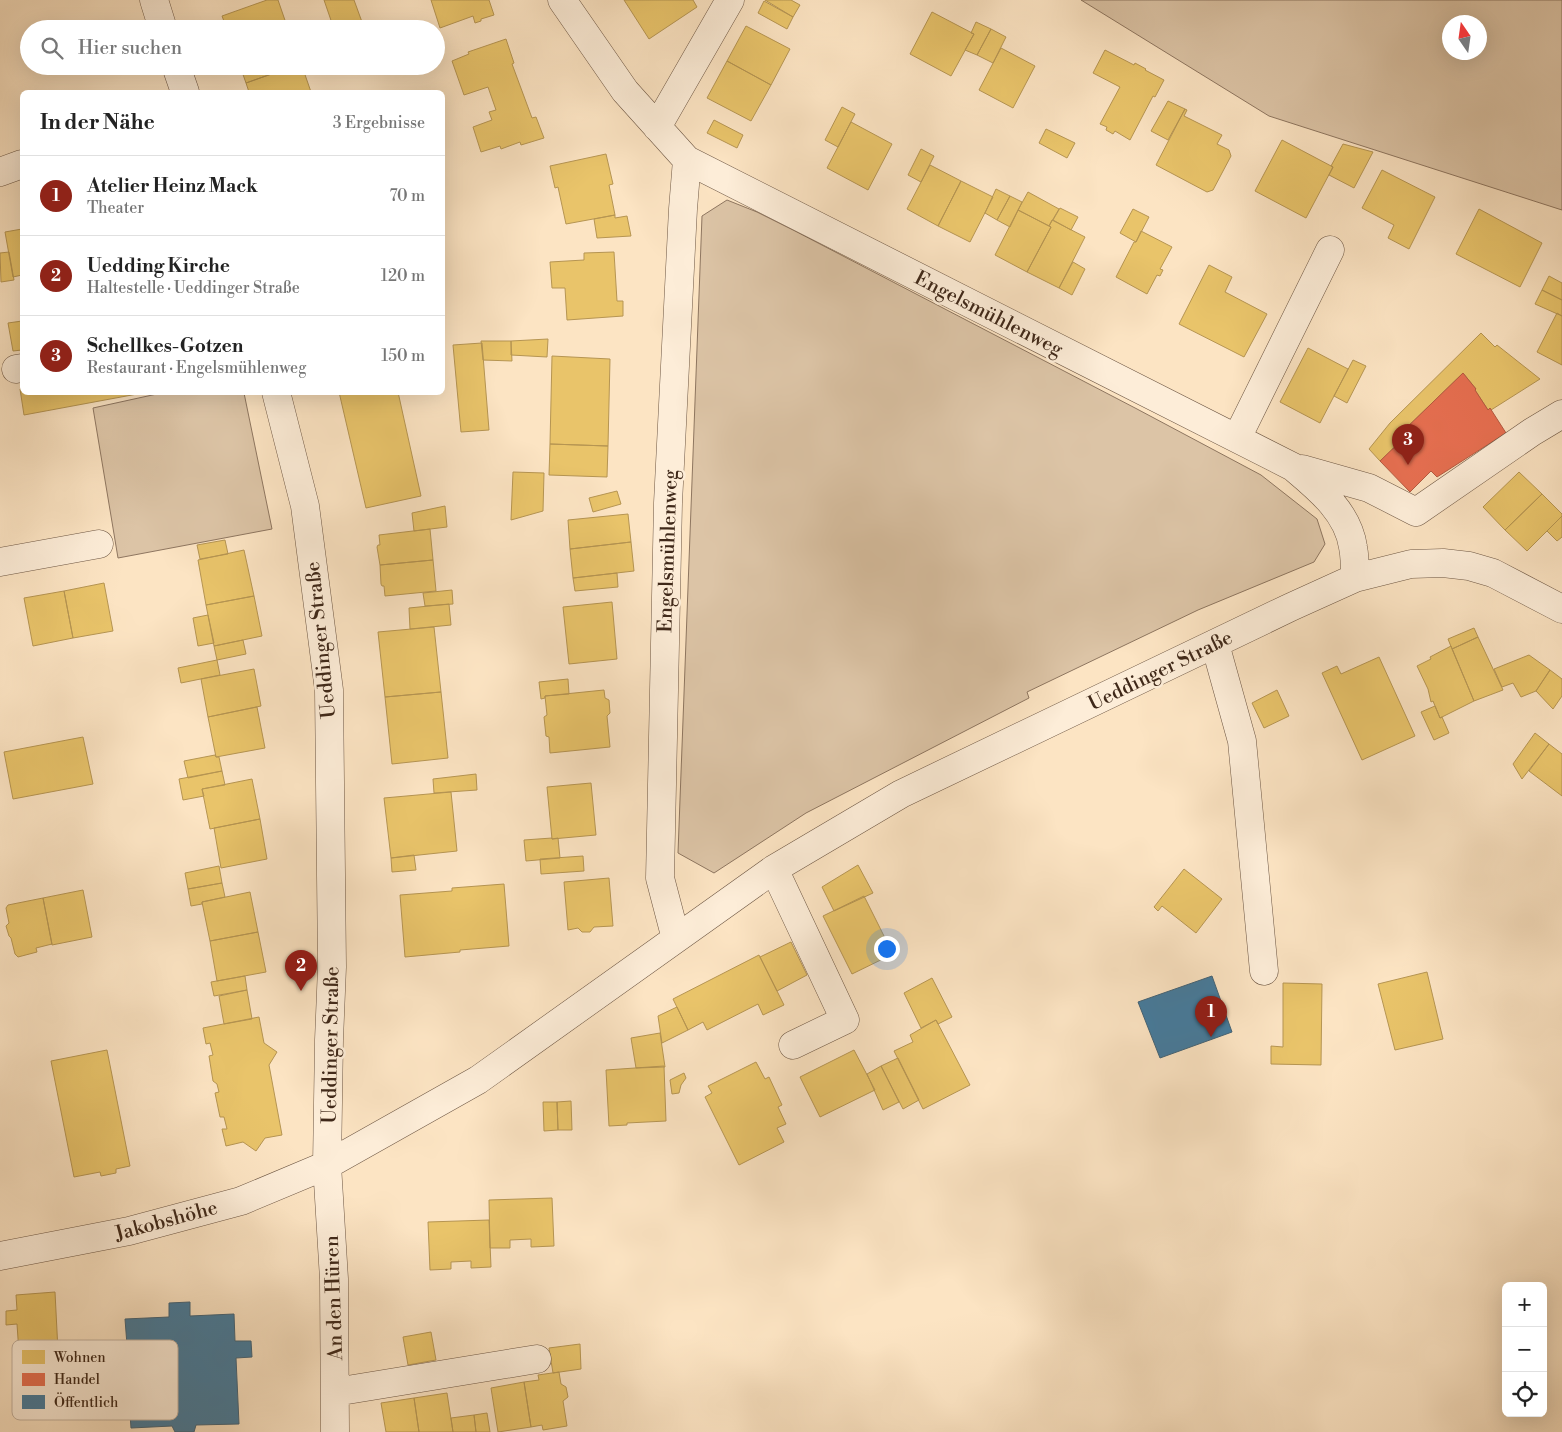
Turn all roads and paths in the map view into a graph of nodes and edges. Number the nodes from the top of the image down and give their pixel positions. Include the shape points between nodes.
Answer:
1 (154, 0) edge
2 (562, 0) edge
3 (730, 0) edge
4 (160, 20) edge
5 (179, 75) edge
6 (184, 90) edge
7 (657, 127) junction
8 (687, 160) junction
9 (20, 165) edge
10 (0, 172) edge
11 (1330, 250) dead end
12 (277, 395) edge
13 (1562, 414) edge
14 (1237, 438) junction
15 (1293, 466) junction
16 (99, 544) dead end
17 (0, 562) edge
18 (1355, 578) junction
19 (1562, 609) edge
20 (1215, 644) junction
21 (774, 869) junction
22 (676, 939) junction
23 (1264, 971) dead end
24 (793, 1045) dead end
25 (327, 1165) junction
26 (0, 1256) edge
27 (537, 1359) dead end
28 (335, 1392) junction
29 (335, 1432) edge

1 - 4 street
2 - 7 street, Engelsmühlenweg via 625,91
3 - 7 street
5 - 6 street
7 - 8 street, Engelsmühlenweg
8 - 14 street, Engelsmühlenweg
8 - 22 street, Engelsmühlenweg via 668,503 660,878
9 - 10 street
11 - 14 street
12 - 25 street, Ueddinger Straße via 305,506 329,690 332,967
13 - 15 street via 1416,512 1368,488
14 - 15 street, Engelsmühlenweg
15 - 18 street, Engelsmühlenweg via 1325,494 1346,523 1353,546
16 - 17 street
18 - 19 street, Ueddinger Straße via 1411,564 1469,566 1493,573
18 - 20 street, Ueddinger Straße
20 - 21 street, Ueddinger Straße via 900,794
20 - 23 street via 1242,741
21 - 22 street, Ueddinger Straße
21 - 24 street via 845,1020
22 - 25 street, Ueddinger Straße via 478,1080
25 - 26 street, Jakobshöhe via 241,1201 129,1231
25 - 28 street, An den Hüren via 334,1279
27 - 28 street
28 - 29 street, An den Hüren

